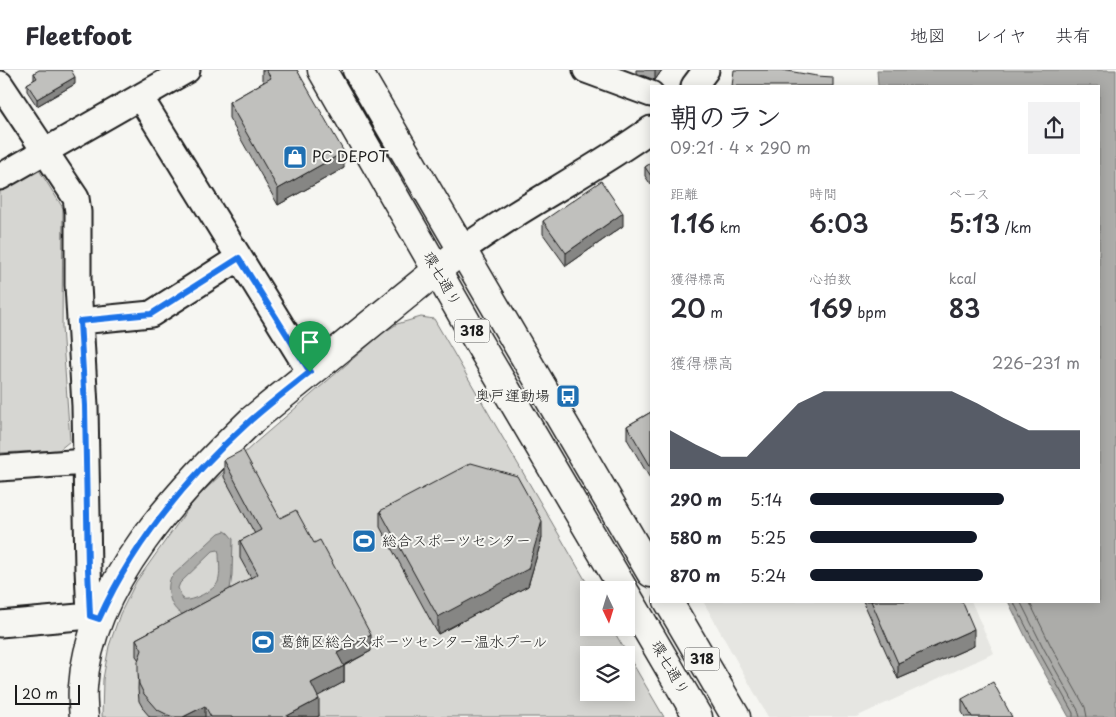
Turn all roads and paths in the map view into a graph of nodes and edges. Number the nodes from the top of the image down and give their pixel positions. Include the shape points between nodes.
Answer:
1 (186, 70) edge
2 (322, 70) edge
3 (357, 70) edge
4 (586, 70) edge
5 (706, 70) edge
6 (0, 84) edge
7 (695, 85) edge
8 (650, 94) edge
9 (140, 97) junction
10 (650, 130) edge
11 (45, 152) junction
12 (0, 177) edge
13 (462, 250) junction
14 (239, 258) junction
15 (437, 270) junction
16 (80, 321) junction
17 (310, 372) junction
18 (86, 462) junction
19 (0, 468) edge
20 (650, 571) edge
21 (619, 581) edge
22 (669, 603) edge
23 (635, 609) edge
24 (95, 618) junction
25 (0, 624) edge
26 (84, 717) edge
27 (698, 717) edge
28 (736, 717) edge

1 - 9 street
2 - 15 main road, 環七通り / 318
3 - 13 main road, 環七通り / 318
4 - 8 street
5 - 7 street
6 - 11 street
9 - 11 street
9 - 14 street
10 - 13 street
11 - 12 street
11 - 16 street via 76,198
13 - 15 main road
13 - 20 main road, 環七通り / 318
14 - 16 street via 151,314
14 - 17 street
15 - 17 main road
15 - 21 main road, 環七通り / 318
16 - 18 street
17 - 24 main road via 252,420 191,481 155,524
18 - 19 street
18 - 24 street
22 - 28 main road, 318
23 - 27 main road, 環七通り / 318
24 - 25 street
24 - 26 main road via 84,674

